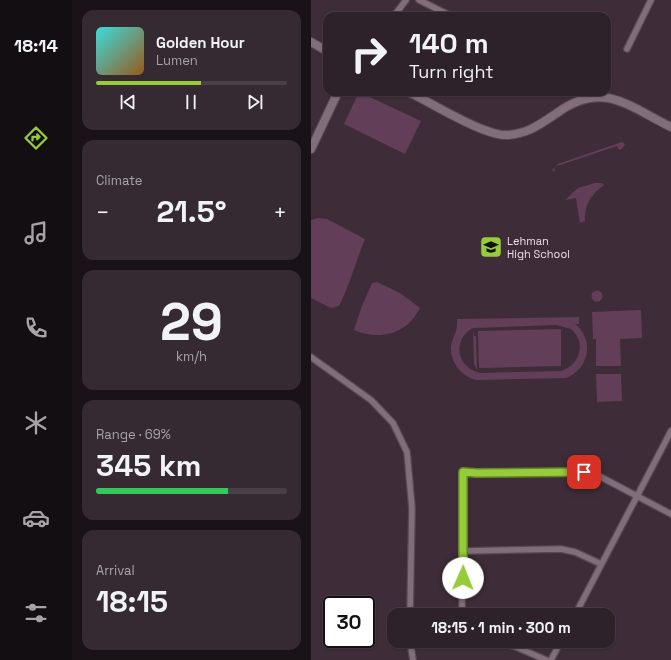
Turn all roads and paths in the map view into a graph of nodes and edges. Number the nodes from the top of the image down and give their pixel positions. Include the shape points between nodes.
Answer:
1 (407, 0) edge
2 (419, 0) edge
3 (651, 0) edge
4 (397, 12) edge
5 (443, 12) edge
6 (311, 42) edge
7 (323, 49) edge
8 (627, 49) dead end
9 (336, 96) edge
10 (417, 96) edge
11 (671, 127) edge
12 (311, 149) edge
13 (311, 358) edge
14 (671, 431) edge
15 (637, 496) junction
16 (671, 514) edge
17 (464, 551) junction
18 (601, 564) junction
19 (410, 608) edge
20 (462, 608) edge
21 (579, 608) edge
22 (411, 648) edge
23 (519, 648) edge
24 (557, 648) edge
25 (413, 660) edge
26 (546, 660) edge
27 (551, 660) edge

1 - 4 street
2 - 5 street
3 - 8 street
6 - 7 street
9 - 12 street
10 - 11 street via 486,131 507,135 533,130 567,106 582,99 603,97 620,100
13 - 19 street via 375,405 393,423 407,452 412,508
14 - 15 street
15 - 16 street
15 - 17 street via 599,476 584,472 463,472
15 - 18 street
17 - 18 street via 561,549 575,552
17 - 20 street
18 - 21 street
22 - 25 street
23 - 26 street
24 - 27 street

